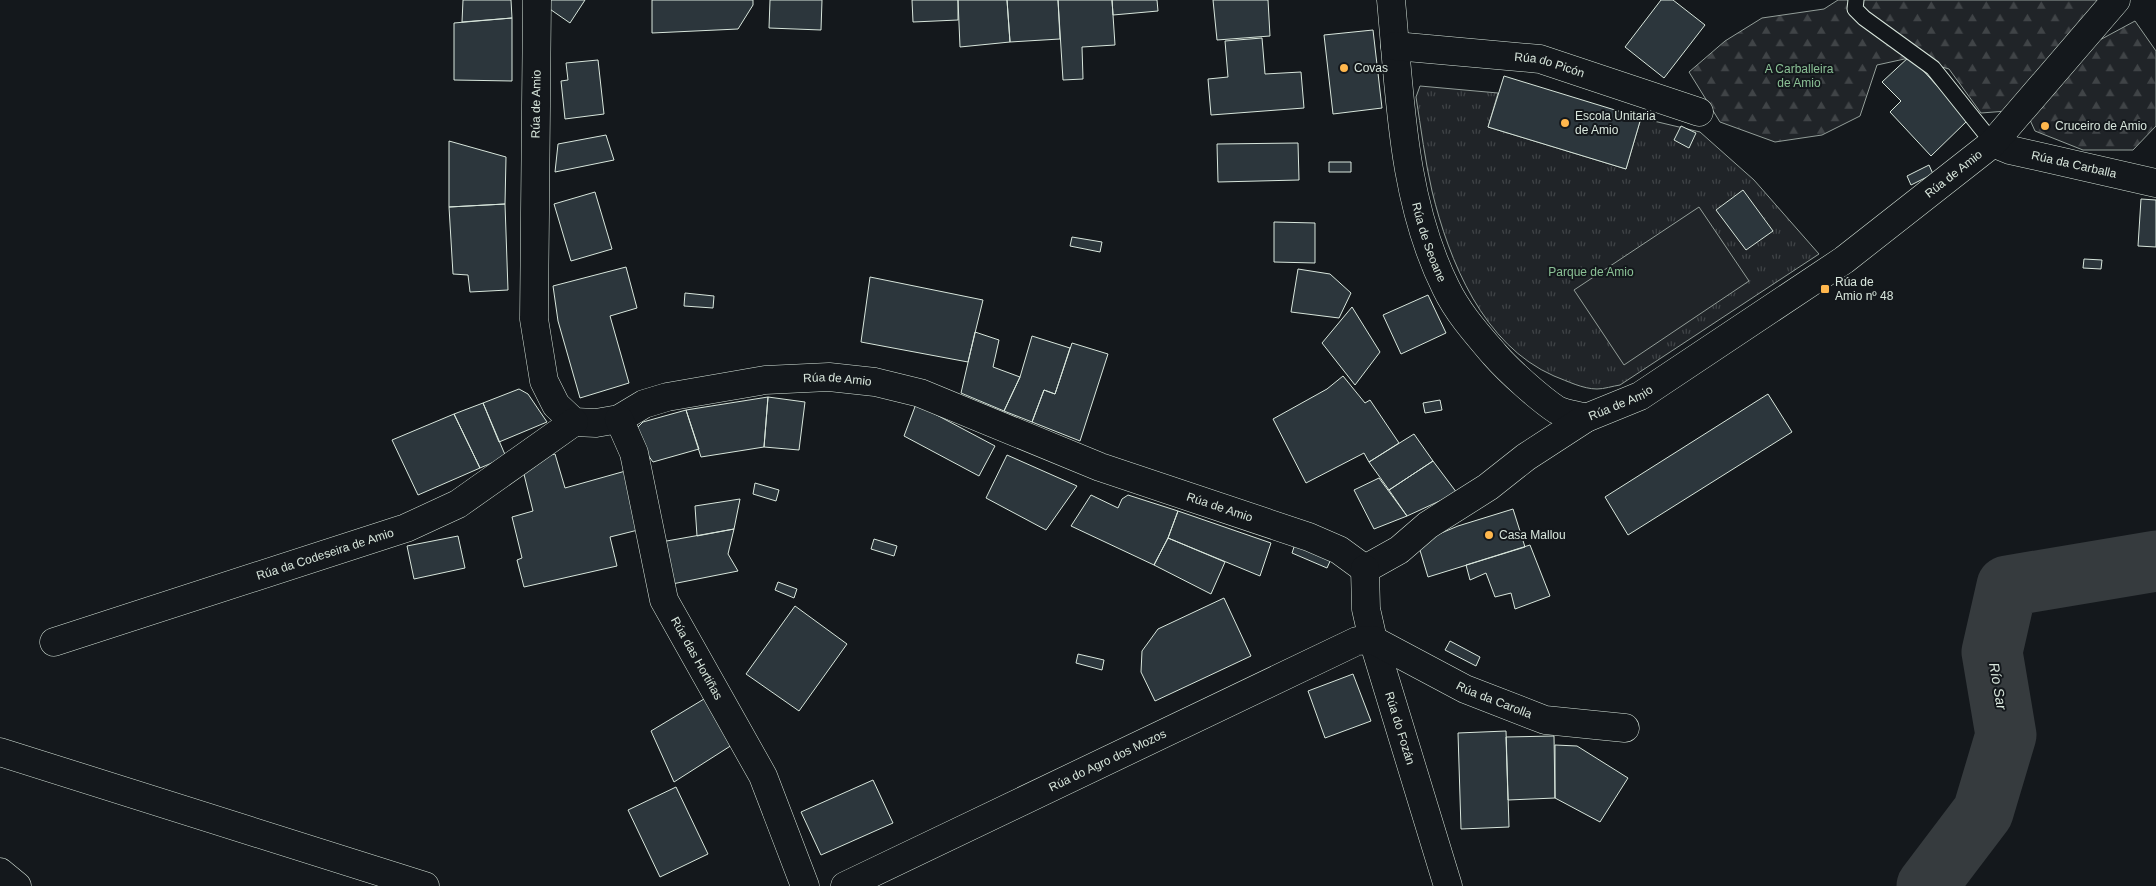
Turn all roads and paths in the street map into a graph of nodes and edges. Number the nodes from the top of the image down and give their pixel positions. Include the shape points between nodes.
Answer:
1 (537, 0) edge
2 (1391, 0) edge
3 (1856, 0) edge
4 (2116, 0) edge
5 (1395, 46) junction
6 (1699, 112) dead end
7 (1993, 143) junction
8 (2156, 183) edge
9 (1586, 418) junction
10 (619, 420) junction
11 (574, 422) junction
12 (1365, 569) junction
13 (1373, 640) junction
14 (54, 642) dead end
15 (1625, 728) dead end
16 (0, 752) edge
17 (0, 872) edge
18 (17, 886) edge
19 (425, 886) edge
20 (805, 886) edge
21 (845, 886) edge
22 (1448, 886) edge

1 - 11 main road, Rúa de Amio via 534,318 544,381 556,405
2 - 5 main road, Rúa de Seoane
3 - 7 lane via 1855,9 1864,18 1933,68
4 - 7 main road, Rúa de Amio
5 - 6 main road, Rúa do Picón via 1540,59
5 - 9 main road, Rúa de Seoane via 1407,159 1429,246 1446,288 1470,326 1506,368 1558,410
7 - 8 main road, Rúa da Carballa via 2010,150
7 - 9 main road, Rúa de Amio via 1836,265 1640,396
9 - 12 main road, Rúa de Amio via 1428,525 1399,550
10 - 11 main road, Rúa de Amio
10 - 12 main road, Rúa de Amio via 644,404 667,397 765,380 829,377 875,382 920,393 1100,467 1309,537 1339,550
10 - 20 main road, Rúa das Hortiñas via 634,453 664,600 763,776
11 - 14 main road, Rúa da Codeseira de Amio via 458,504 406,528
12 - 13 main road, Rúa do Fozán via 1366,609
13 - 15 main road, Rúa da Carolla via 1465,689 1544,720
13 - 21 main road, Rúa do Agro dos Mozos via 1357,641 1324,655
13 - 22 main road, Rúa do Fozán
16 - 19 main road
17 - 18 main road

